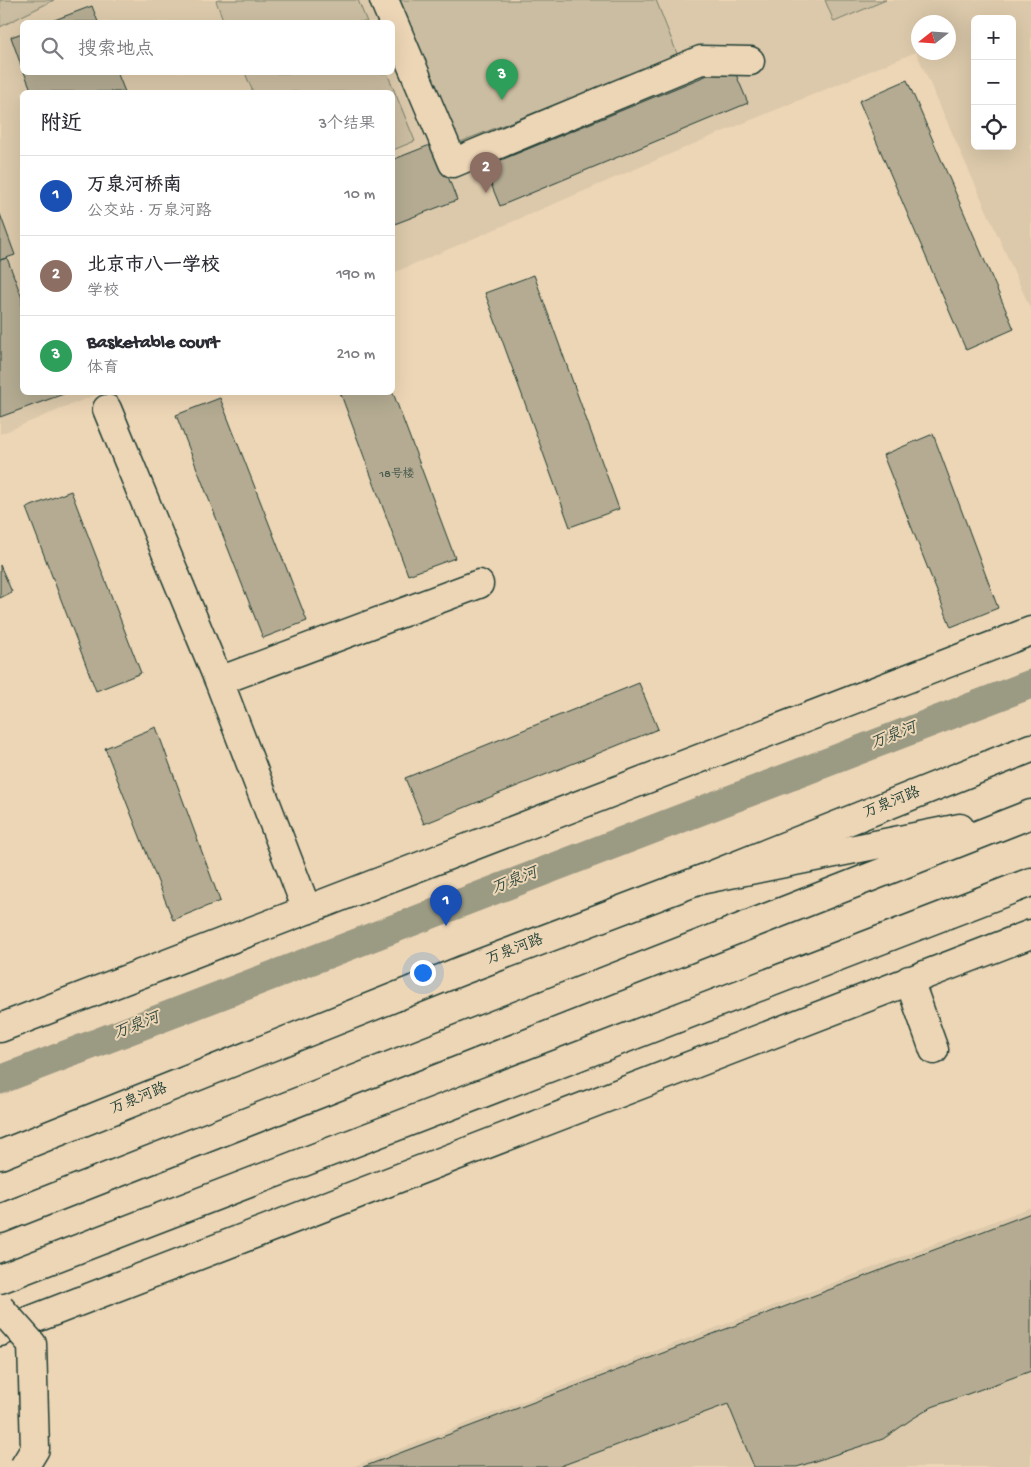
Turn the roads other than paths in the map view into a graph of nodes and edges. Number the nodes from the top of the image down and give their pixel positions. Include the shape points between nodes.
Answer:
1 (384, 0) edge
2 (392, 20) edge
3 (395, 26) edge
4 (750, 61) dead end
5 (107, 409) dead end
6 (479, 584) dead end
7 (1031, 631) edge
8 (220, 681) junction
9 (1031, 748) edge
10 (1031, 814) edge
11 (700, 880) junction
12 (1031, 882) edge
13 (307, 910) junction
14 (1031, 934) edge
15 (909, 980) junction
16 (0, 1028) edge
17 (934, 1050) dead end
18 (0, 1155) edge
19 (0, 1219) edge
20 (0, 1279) edge
21 (0, 1308) edge
22 (0, 1332) edge
23 (24, 1467) edge

1 - 2 main road
3 - 4 main road via 453,163 701,60
5 - 8 main road
6 - 8 main road
7 - 13 main road
8 - 13 main road
9 - 11 main road, 万泉河路
10 - 11 main road
10 - 19 main road
11 - 18 main road, 万泉河路 via 463,970
12 - 20 main road
13 - 16 main road
14 - 15 main road
15 - 17 main road
15 - 22 main road
21 - 23 main road, bridge via 32,1344 35,1449

